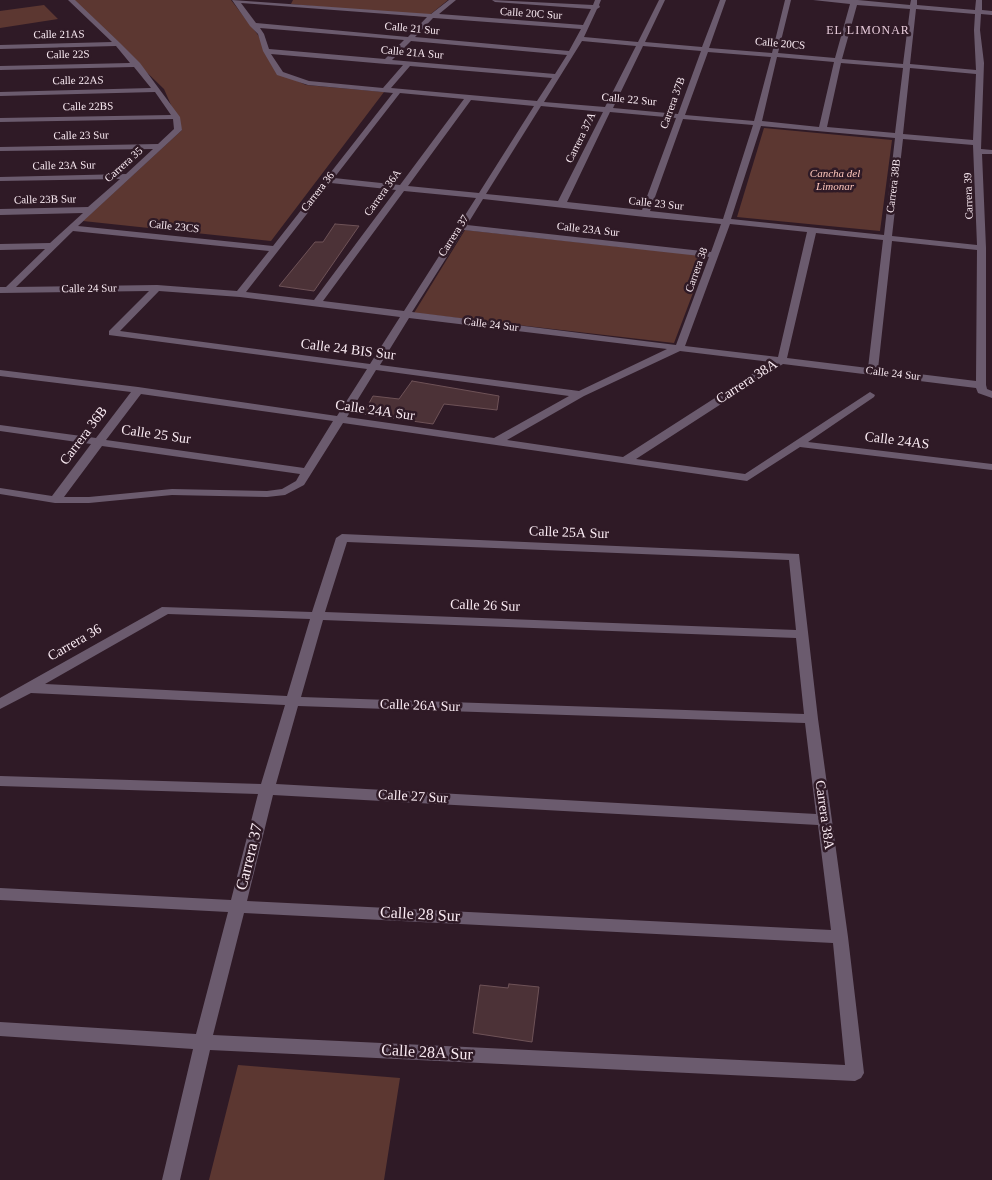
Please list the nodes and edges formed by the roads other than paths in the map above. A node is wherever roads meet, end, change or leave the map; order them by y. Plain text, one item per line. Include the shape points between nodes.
1 (71, 0) edge
2 (453, 0) edge
3 (496, 0) edge
4 (662, 0) edge
5 (723, 0) edge
6 (788, 0) edge
7 (816, 0) edge
8 (979, 0) edge
9 (236, 1) edge
10 (855, 1) edge
11 (279, 2) edge
12 (598, 4) edge
13 (914, 4) edge
14 (978, 12) junction
15 (992, 13) edge
16 (431, 17) junction
17 (252, 25) junction
18 (585, 27) junction
19 (410, 38) junction
20 (580, 39) junction
21 (118, 44) junction
22 (639, 44) junction
23 (0, 47) edge
24 (705, 49) junction
25 (266, 51) junction
26 (571, 53) junction
27 (774, 55) junction
28 (838, 60) junction
29 (386, 62) junction
30 (408, 64) junction
31 (137, 65) junction
32 (905, 66) junction
33 (982, 67) junction
34 (0, 68) edge
35 (556, 76) junction
36 (158, 90) junction
37 (385, 90) junction
38 (398, 91) junction
39 (0, 94) edge
40 (469, 97) junction
41 (538, 103) junction
42 (608, 109) junction
43 (681, 115) junction
44 (176, 117) junction
45 (0, 120) edge
46 (758, 122) junction
47 (823, 128) junction
48 (900, 136) junction
49 (162, 146) junction
50 (978, 147) junction
51 (0, 149) edge
52 (992, 152) edge
53 (129, 176) junction
54 (0, 179) edge
55 (327, 180) junction
56 (402, 188) junction
57 (480, 196) junction
58 (561, 205) junction
59 (91, 210) junction
60 (0, 212) edge
61 (646, 214) junction
62 (726, 222) junction
63 (460, 227) junction
64 (70, 228) junction
65 (812, 231) junction
66 (888, 239) junction
67 (54, 246) junction
68 (0, 248) edge
69 (982, 248) junction
70 (275, 249) junction
71 (715, 254) junction
72 (980, 259) junction
73 (992, 260) edge
74 (157, 288) junction
75 (4, 290) edge
76 (240, 294) junction
77 (317, 303) junction
78 (406, 315) junction
79 (680, 347) junction
80 (782, 360) junction
81 (374, 367) junction
82 (873, 371) junction
83 (0, 372) edge
84 (138, 390) junction
85 (985, 391) edge
86 (580, 394) junction
87 (870, 395) dead end
88 (339, 421) junction
89 (0, 428) edge
90 (97, 442) junction
91 (495, 442) junction
92 (800, 444) junction
93 (626, 460) junction
94 (992, 467) edge
95 (308, 472) junction
96 (0, 491) edge
97 (55, 500) junction
98 (342, 538) joint
99 (795, 557) joint
100 (166, 610) joint
101 (318, 614) junction
102 (802, 634) junction
103 (30, 688) junction
104 (293, 701) junction
105 (0, 704) edge
106 (811, 720) junction
107 (0, 781) edge
108 (267, 789) junction
109 (825, 820) junction
110 (0, 894) edge
111 (238, 905) junction
112 (840, 937) junction
113 (0, 1029) edge
114 (203, 1042) junction
115 (855, 1073) joint
116 (171, 1180) edge

1 - 21 street
2 - 16 street
3 - 12 street
4 - 22 street, Carrera 37A
5 - 24 street, Carrera 37B
6 - 27 street, Carrera 38
7 - 10 street
8 - 14 street, Carrera 39
9 - 11 street, Calle 20C Sur
9 - 17 street
10 - 13 street
10 - 28 street
11 - 16 street, Calle 20C Sur
12 - 18 street, Carrera 37
13 - 14 street
13 - 32 street, Carrera 38B
14 - 15 street
14 - 33 street, Carrera 39
16 - 18 street, Calle 20C Sur
16 - 19 street
17 - 19 street, Calle 21 Sur
17 - 25 street via 261,34
18 - 20 street, Carrera 37
19 - 26 street, Calle 21 Sur
19 - 29 street
20 - 22 street, Calle 20CS
20 - 26 street, Carrera 37
21 - 23 street, Calle 21AS
21 - 31 street
22 - 24 street, Calle 20CS
22 - 42 street, Carrera 37A
24 - 27 street, Calle 20CS
24 - 43 street, Carrera 37B
25 - 29 street, Calle 21A Sur
25 - 37 street, Calle 22 Sur via 280,73 308,83
26 - 35 street, Carrera 37
27 - 28 street, Calle 20CS
27 - 46 street, Carrera 38
28 - 32 street, Calle 20CS
28 - 47 street
29 - 30 street, Calle 21A Sur
30 - 35 street, Calle 21A Sur
30 - 37 street
31 - 34 street, Calle 22S
31 - 36 street
32 - 33 street, Calle 20CS
32 - 48 street, Carrera 38B
33 - 50 street, Carrera 39
35 - 41 street, Carrera 37
36 - 39 street, Calle 22AS
36 - 44 street
37 - 38 street, Calle 22 Sur
38 - 40 street, Calle 22 Sur
38 - 55 street, Carrera 36
40 - 41 street, Calle 22 Sur
40 - 56 street, Carrera 36A
41 - 42 street, Calle 22 Sur
41 - 57 street, Carrera 37
42 - 43 street, Calle 22 Sur
42 - 58 street, Carrera 37A
43 - 46 street, Calle 22 Sur
43 - 61 street, Carrera 37B
44 - 45 street, Calle 22BS
44 - 49 street, Carrera 35 via 178,130
46 - 47 street, Calle 22 Sur
46 - 62 street, Carrera 38
47 - 48 street, Calle 22 Sur
48 - 50 street, Calle 22 Sur
48 - 66 street, Carrera 38B
49 - 51 street, Calle 23 Sur
49 - 53 street, Carrera 35
50 - 52 street, Calle 22 Sur
50 - 69 street, Carrera 39
53 - 54 street, Calle 23A Sur
53 - 59 street, Carrera 35
55 - 56 street, Calle 23 Sur
55 - 70 street, Carrera 36
56 - 57 street, Calle 23 Sur
56 - 77 street, Carrera 36A
57 - 58 street, Calle 23 Sur
57 - 63 street, Carrera 37
58 - 61 street, Calle 23 Sur
59 - 60 street, Calle 23B Sur
59 - 64 street, Carrera 35
61 - 62 street, Calle 23 Sur
62 - 65 street, Calle 23 Sur
62 - 71 street, Carrera 38
63 - 71 street, Calle 23A Sur
63 - 78 street, Carrera 37
64 - 67 street, Carrera 35
64 - 70 street, Calle 23CS
65 - 66 street, Calle 23 Sur
65 - 80 street, Carrera 38A
66 - 69 street, Calle 23 Sur
66 - 82 street, Carrera 38B
67 - 68 street
67 - 75 street, Carrera 35
69 - 72 street, Carrera 39
70 - 76 street, Carrera 36
71 - 79 street, Carrera 38
72 - 73 street
72 - 85 street, Carrera 39
74 - 75 street, Calle 24 Sur
74 - 76 street, Calle 24 Sur
74 - 81 street, Calle 24 BIS Sur via 112,333
76 - 77 street, Calle 24 Sur
77 - 78 street, Calle 24 Sur
78 - 79 street, Calle 24 Sur
78 - 81 street, Carrera 37
79 - 80 street, Calle 24 Sur
79 - 86 street
80 - 82 street, Calle 24 Sur
80 - 93 street, Carrera 38A
81 - 86 street, Calle 24 BIS Sur
81 - 88 street, Carrera 37
82 - 85 street, Calle 24 Sur
83 - 84 street, Calle 24A Sur
84 - 88 street, Calle 24A Sur
84 - 90 street, Carrera 36B
86 - 91 street
87 - 92 street
88 - 91 street, Calle 24A Sur
88 - 95 street, Carrera 37
89 - 90 street, Calle 25 Sur
90 - 95 street, Calle 25 Sur
90 - 97 street, Carrera 36B
91 - 93 street, Calle 24A Sur
92 - 93 street, Calle 24A Sur via 747,478
92 - 94 street, Calle 24AS
95 - 97 street, Carrera 37 via 300,483 285,492 172,492
96 - 97 street
98 - 99 street, Calle 25A Sur
98 - 101 street, Carrera 37
99 - 102 street, Carrera 38A
100 - 101 street, Calle 26 Sur
100 - 103 street, Carrera 36
101 - 102 street, Calle 26 Sur
101 - 104 street, Carrera 37
102 - 106 street, Carrera 38A
103 - 104 street, Calle 26A Sur
103 - 105 street, Carrera 36
104 - 106 street, Calle 26A Sur
104 - 108 street, Carrera 37
106 - 109 street, Carrera 38A
107 - 108 street, Calle 27 Sur
108 - 109 street, Calle 27 Sur
108 - 111 street, Carrera 37
109 - 112 street, Carrera 38A
110 - 111 street, Calle 28 Sur
111 - 112 street, Calle 28 Sur
111 - 114 street, Carrera 37
112 - 115 street, Carrera 38A
113 - 114 street, Calle 28A Sur
114 - 115 street, Calle 28A Sur
114 - 116 street, Carrera 37

